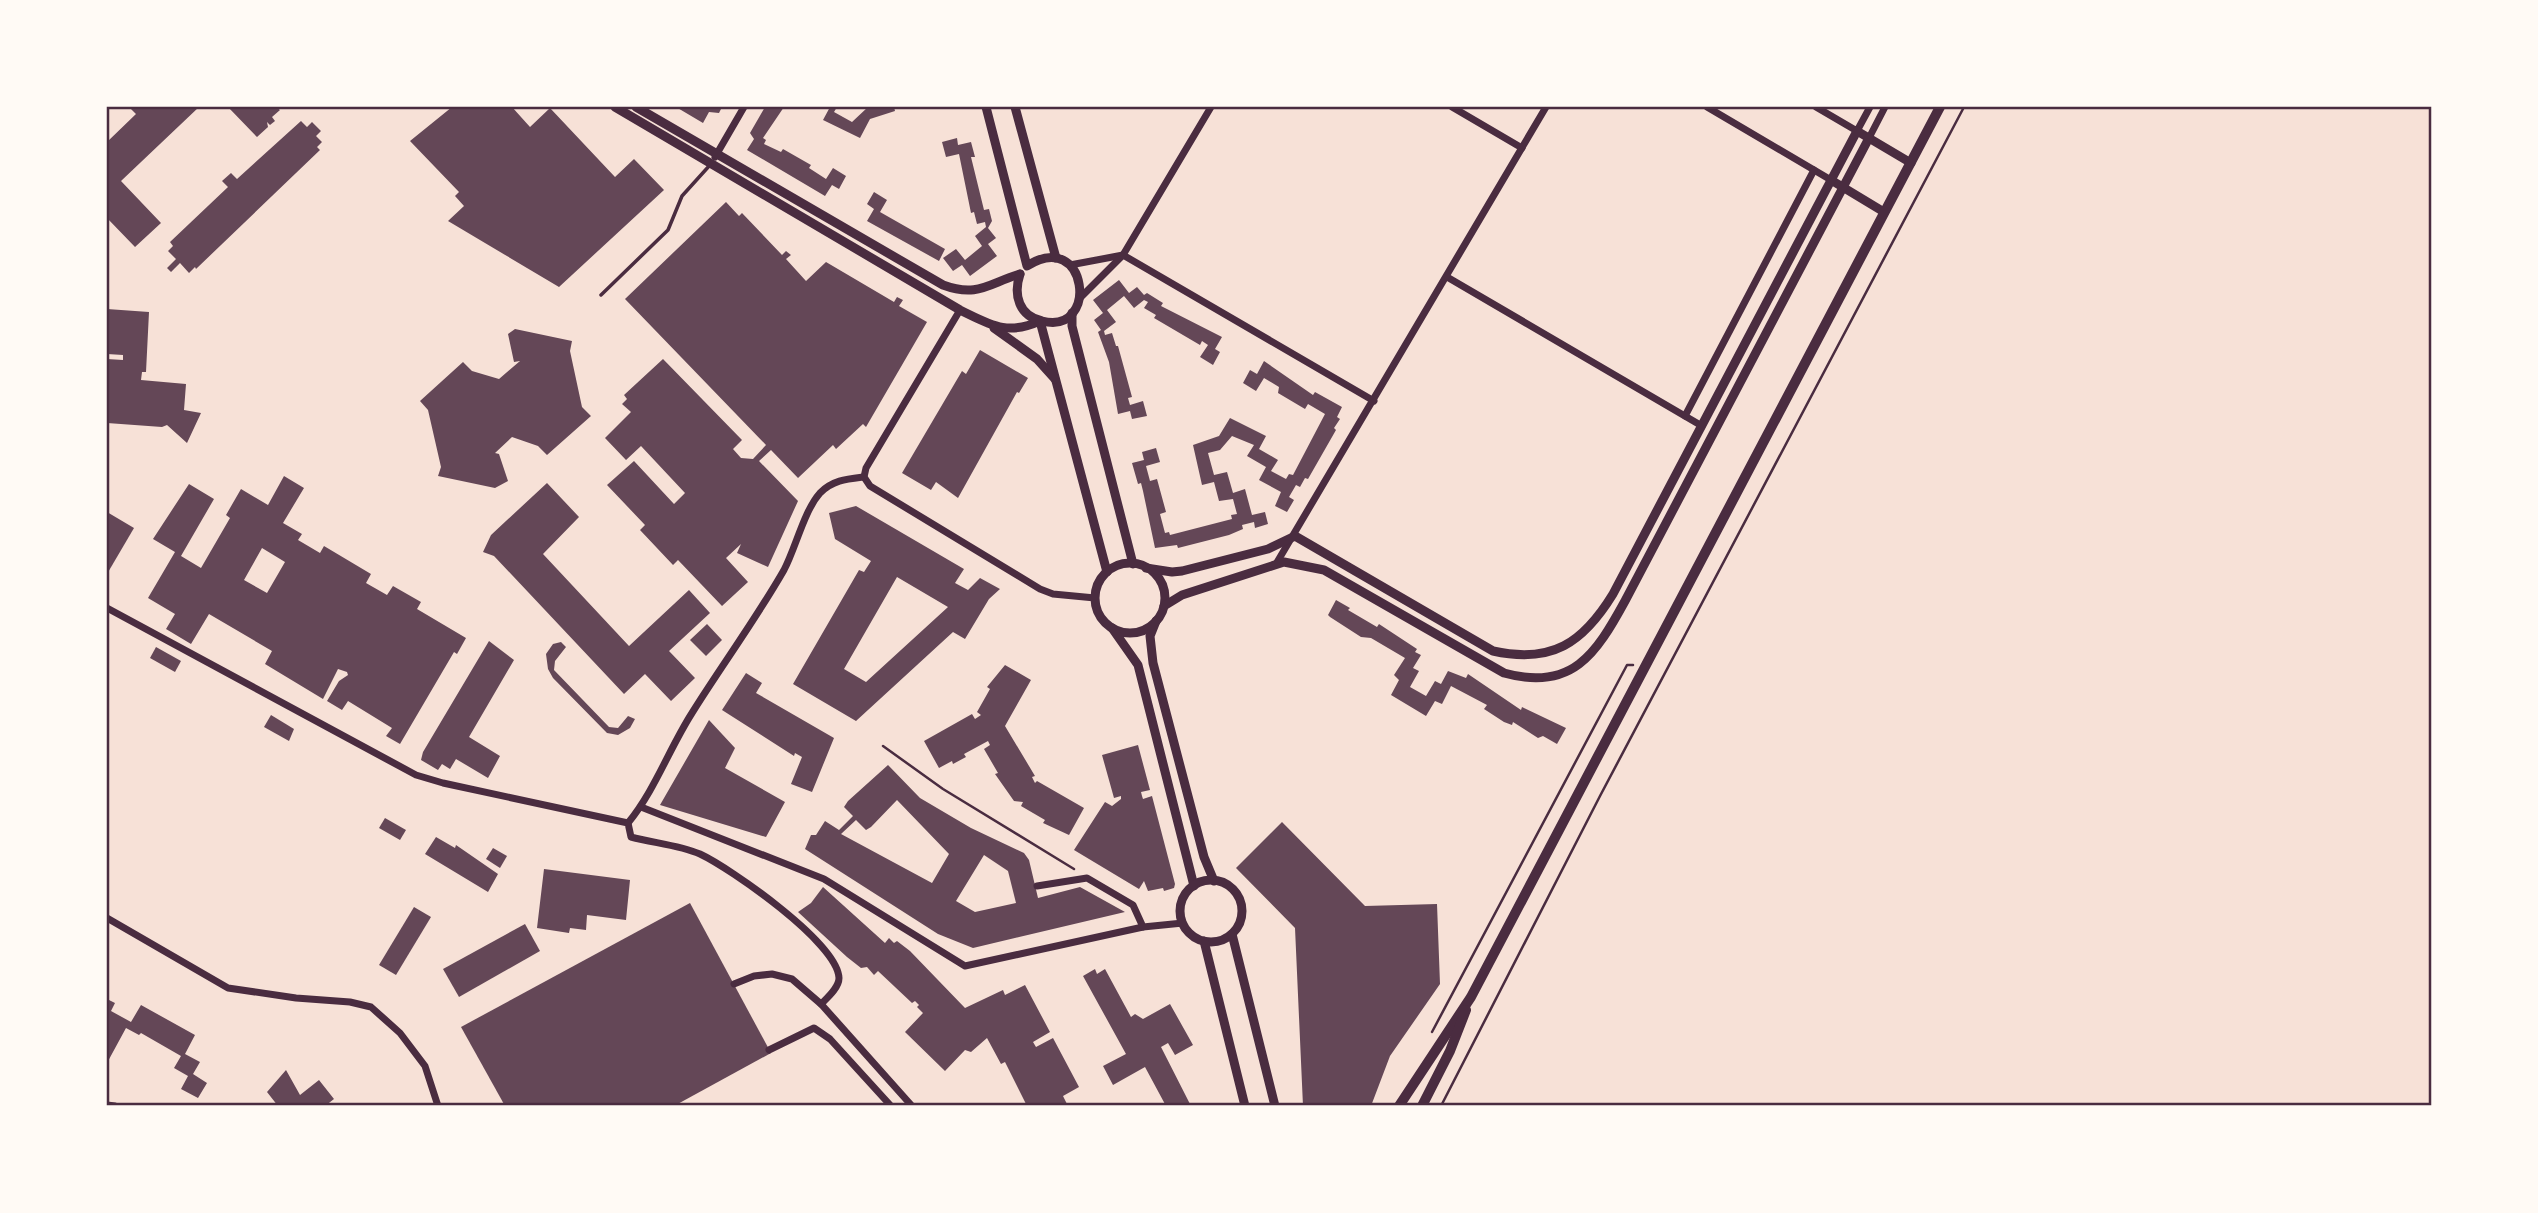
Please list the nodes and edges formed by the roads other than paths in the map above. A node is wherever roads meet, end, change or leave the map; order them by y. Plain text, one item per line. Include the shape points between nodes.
1 (615, 107) edge
2 (636, 107) edge
3 (744, 107) edge
4 (986, 107) edge
5 (1014, 107) edge
6 (1211, 107) edge
7 (1452, 107) edge
8 (1546, 107) edge
9 (1707, 107) edge
10 (1816, 107) edge
11 (1870, 107) edge
12 (1885, 107) edge
13 (1940, 107) edge
14 (1857, 131) junction
15 (1869, 138) junction
16 (1522, 148) junction
17 (717, 154) junction
18 (1911, 163) junction
19 (711, 164) junction
20 (1814, 170) junction
21 (1831, 180) junction
22 (1843, 187) junction
23 (1885, 212) junction
24 (1123, 255) junction
25 (1056, 258) junction
26 (1070, 265) junction
27 (1027, 266) junction
28 (1020, 274) junction
29 (1447, 277) junction
30 (601, 295) dead end
31 (1081, 297) junction
32 (960, 310) junction
33 (1072, 313) junction
34 (983, 321) junction
35 (1040, 321) junction
36 (1058, 384) junction
37 (1374, 401) junction
38 (1685, 416) junction
39 (1702, 426) junction
40 (864, 477) junction
41 (1296, 536) junction
42 (1133, 564) junction
43 (1276, 564) junction
44 (1146, 568) junction
45 (1107, 572) junction
46 (1095, 598) junction
47 (1164, 606) junction
48 (107, 608) edge
49 (1156, 621) junction
50 (1112, 628) junction
51 (1582, 635) junction
52 (1596, 650) junction
53 (1493, 651) junction
54 (1488, 666) junction
55 (641, 807) junction
56 (628, 823) junction
57 (1214, 881) junction
58 (1037, 886) dead end
59 (1194, 886) junction
60 (107, 918) edge
61 (1182, 923) junction
62 (1143, 927) junction
63 (1232, 934) junction
64 (1204, 941) junction
65 (734, 984) dead end
66 (1471, 997) junction
67 (821, 1004) junction
68 (769, 1050) dead end
69 (107, 1105) edge
70 (116, 1106) edge
71 (438, 1106) edge
72 (891, 1106) edge
73 (912, 1106) edge
74 (1245, 1106) edge
75 (1275, 1106) edge
76 (1399, 1106) edge
77 (1422, 1106) edge

1 - 19 street
2 - 17 street
3 - 17 street
4 - 27 street
5 - 25 street
6 - 24 street
7 - 16 street
8 - 16 street
9 - 20 street
10 - 14 street
11 - 14 street
12 - 15 street
13 - 18 main road
14 - 15 street
14 - 21 street
15 - 18 street
15 - 22 street
16 - 29 street
17 - 19 street
17 - 28 street via 943,285 971,292
18 - 23 main road
19 - 30 lane via 682,196 667,230
19 - 32 street
20 - 21 street
20 - 38 street
21 - 22 street
21 - 39 street
22 - 23 street
22 - 52 street
23 - 66 main road
24 - 26 street
24 - 31 street
24 - 37 street
25 - 26 street
25 - 27 street
26 - 31 street via 1079,277
27 - 28 street
28 - 35 street via 1017,296 1021,306
29 - 37 street
29 - 38 street
31 - 33 street
32 - 34 street
32 - 40 street
33 - 35 street via 1055,322
33 - 42 street
34 - 35 street via 1014,330
34 - 36 street via 1037,359
35 - 36 street
36 - 45 street
37 - 41 street
38 - 39 street
39 - 51 street via 1613,594
40 - 46 street via 870,486 1041,589
40 - 55 street via 838,480 812,504 768,598 690,715
41 - 43 street
41 - 44 street via 1268,549 1182,571
41 - 53 street
42 - 44 street
42 - 45 street
43 - 47 street via 1182,595
43 - 54 street via 1299,563 1324,570
44 - 47 street via 1162,585
45 - 46 street
46 - 50 street via 1097,610
47 - 49 street
48 - 56 street via 394,766 443,783
49 - 50 street via 1136,633
49 - 57 street via 1150,636 1153,663
50 - 59 street via 1138,665
51 - 52 street
51 - 53 street via 1553,651 1534,655
52 - 54 street via 1571,670 1538,679
53 - 54 street
55 - 56 street
55 - 62 street via 824,879 965,966
56 - 67 street via 631,838 686,849 711,860 807,930 839,976
57 - 59 street
57 - 63 street via 1229,886 1241,906 1240,921
58 - 62 street via 1087,878 1133,905
59 - 61 street via 1181,902
60 - 71 street via 228,988 371,1007 400,1033 425,1066
61 - 62 street
61 - 64 street via 1193,937
63 - 64 street via 1219,941
63 - 75 street
64 - 74 street
65 - 67 street via 772,974 792,979
66 - 76 main road
66 - 77 main road via 1454,1044
67 - 73 street
68 - 72 street via 814,1028 830,1039
69 - 70 street

